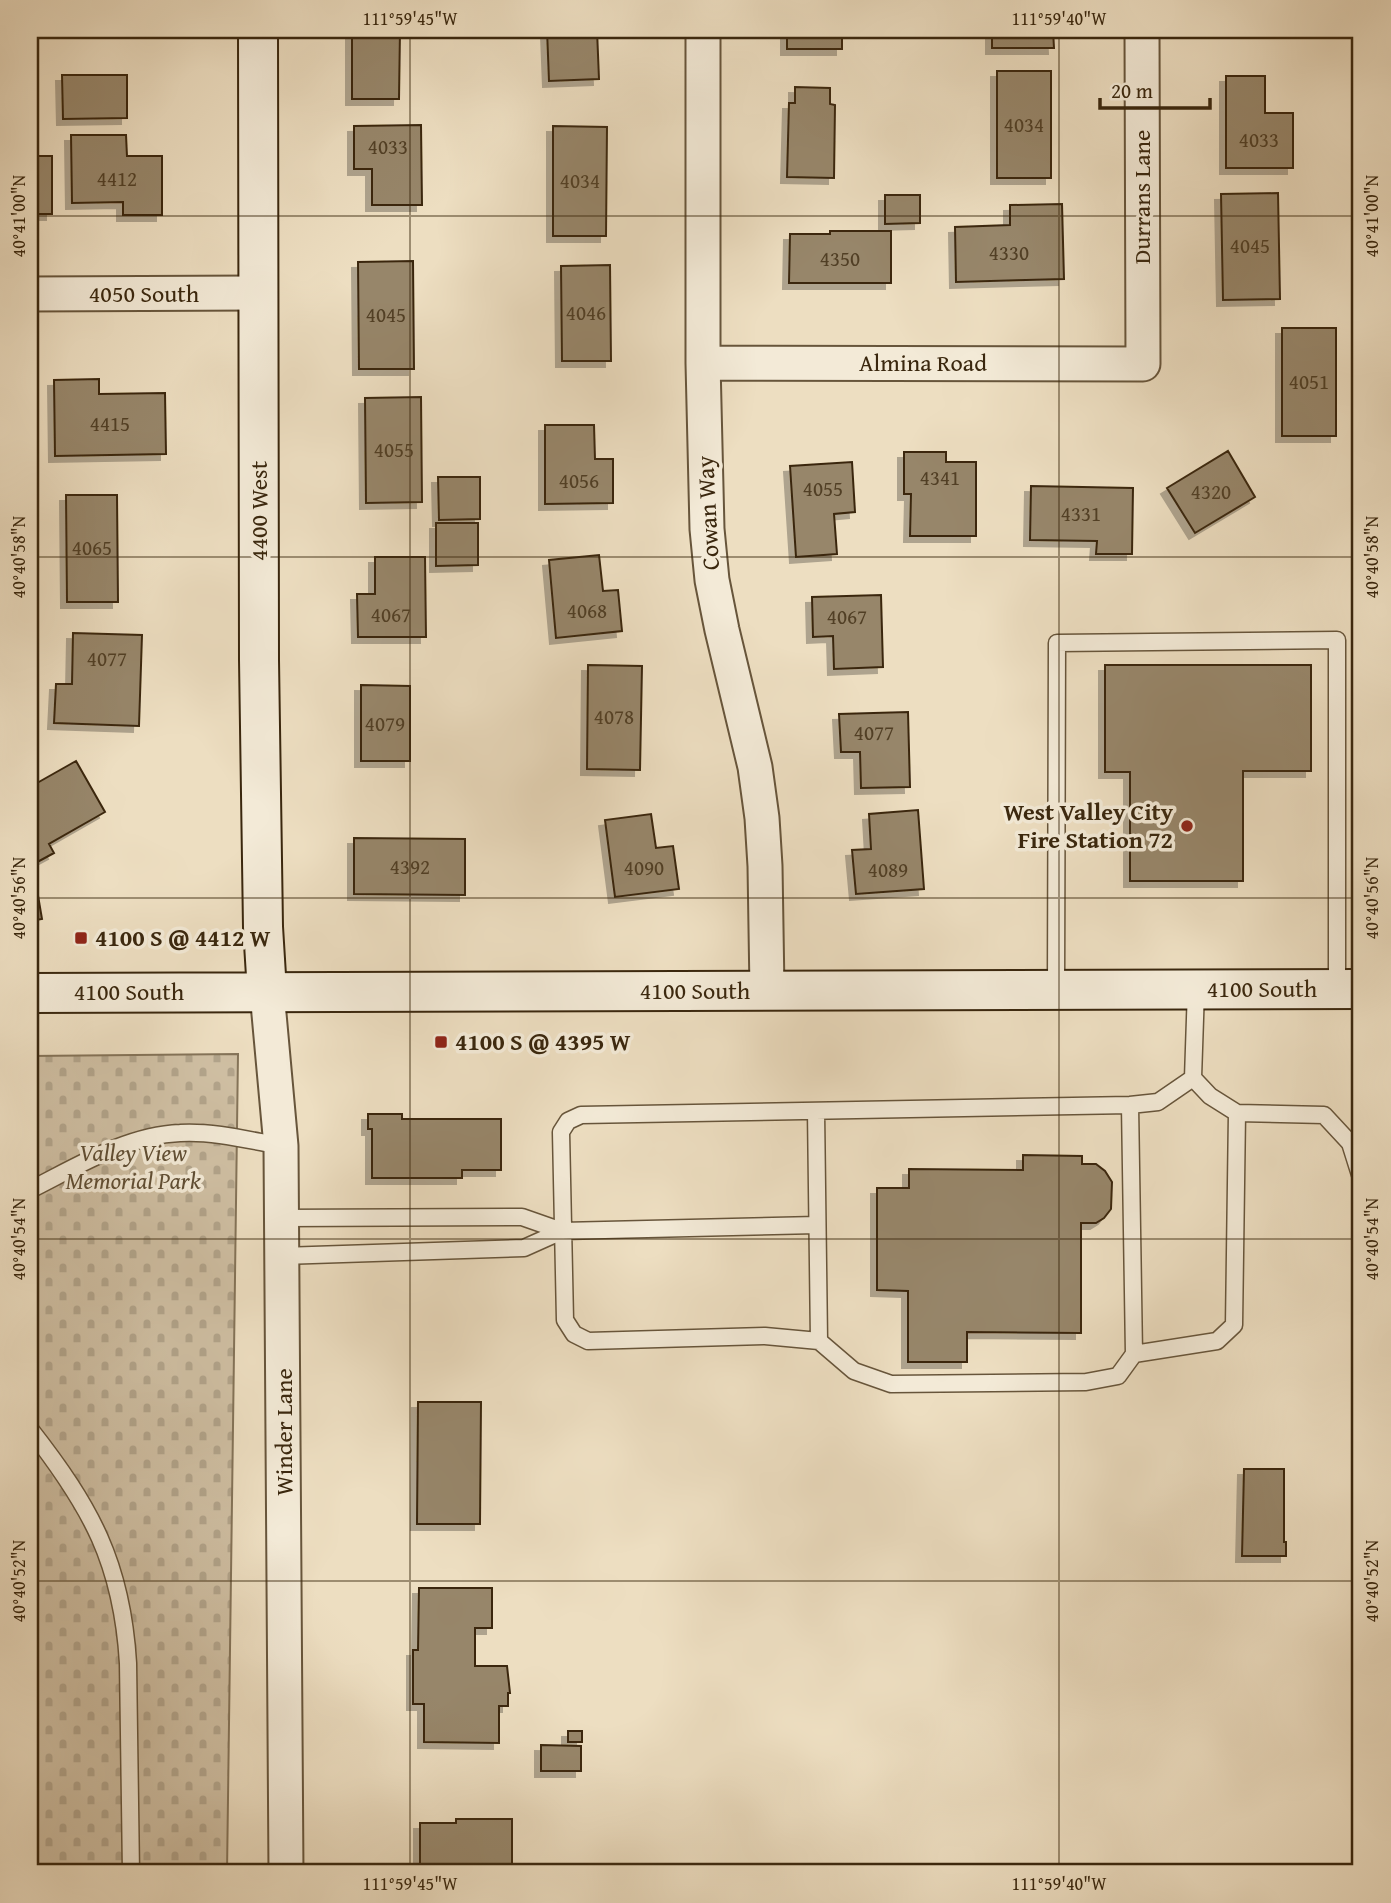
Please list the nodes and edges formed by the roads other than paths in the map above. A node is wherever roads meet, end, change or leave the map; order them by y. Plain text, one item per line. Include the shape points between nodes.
1 (258, 30) edge
2 (703, 30) edge
3 (1142, 30) edge
4 (258, 293) junction
5 (30, 294) edge
6 (703, 363) junction
7 (1143, 364) joint
8 (1056, 989) junction
9 (1196, 989) junction
10 (1349, 989) edge
11 (767, 990) junction
12 (267, 992) junction
13 (30, 993) edge
14 (1193, 1078) junction
15 (1130, 1105) junction
16 (816, 1111) junction
17 (1237, 1113) junction
18 (281, 1146) junction
19 (1361, 1178) edge
20 (30, 1189) edge
21 (281, 1218) junction
22 (817, 1225) junction
23 (562, 1231) junction
24 (282, 1256) junction
25 (819, 1341) junction
26 (1135, 1354) junction
27 (30, 1429) edge
28 (131, 1873) edge
29 (286, 1873) edge

1 - 4 main road, 4400 West
2 - 6 street, Cowan Way
3 - 7 street, Durrans Lane
4 - 5 street, 4050 South
4 - 12 main road, 4400 West
6 - 7 street, Almina Road
6 - 11 street, Cowan Way via 709,554 762,818
8 - 9 main road, 4100 South
8 - 10 lane via 1057,643 1338,640
8 - 11 main road, 4100 South
9 - 10 main road, 4100 South
9 - 14 lane
11 - 12 main road, 4100 South
12 - 13 main road, 4100 South
12 - 18 street, Winder Lane
14 - 15 lane via 1158,1102
14 - 17 lane via 1210,1096
15 - 16 lane
15 - 26 lane
16 - 22 lane
16 - 23 lane via 581,1115 568,1121 561,1132
17 - 19 lane via 1324,1115 1350,1143
17 - 26 lane via 1234,1325 1217,1341
18 - 20 lane via 180,1132 148,1137
18 - 21 street, Winder Lane
21 - 23 lane via 522,1217
21 - 24 street, Winder Lane
22 - 23 lane
22 - 25 lane
23 - 24 lane via 524,1248
23 - 25 lane via 565,1320 574,1334 588,1341 765,1336
24 - 29 street, Winder Lane
25 - 26 lane via 854,1371 891,1384 1086,1382 1118,1376
27 - 28 lane via 93,1521 117,1582 128,1663

